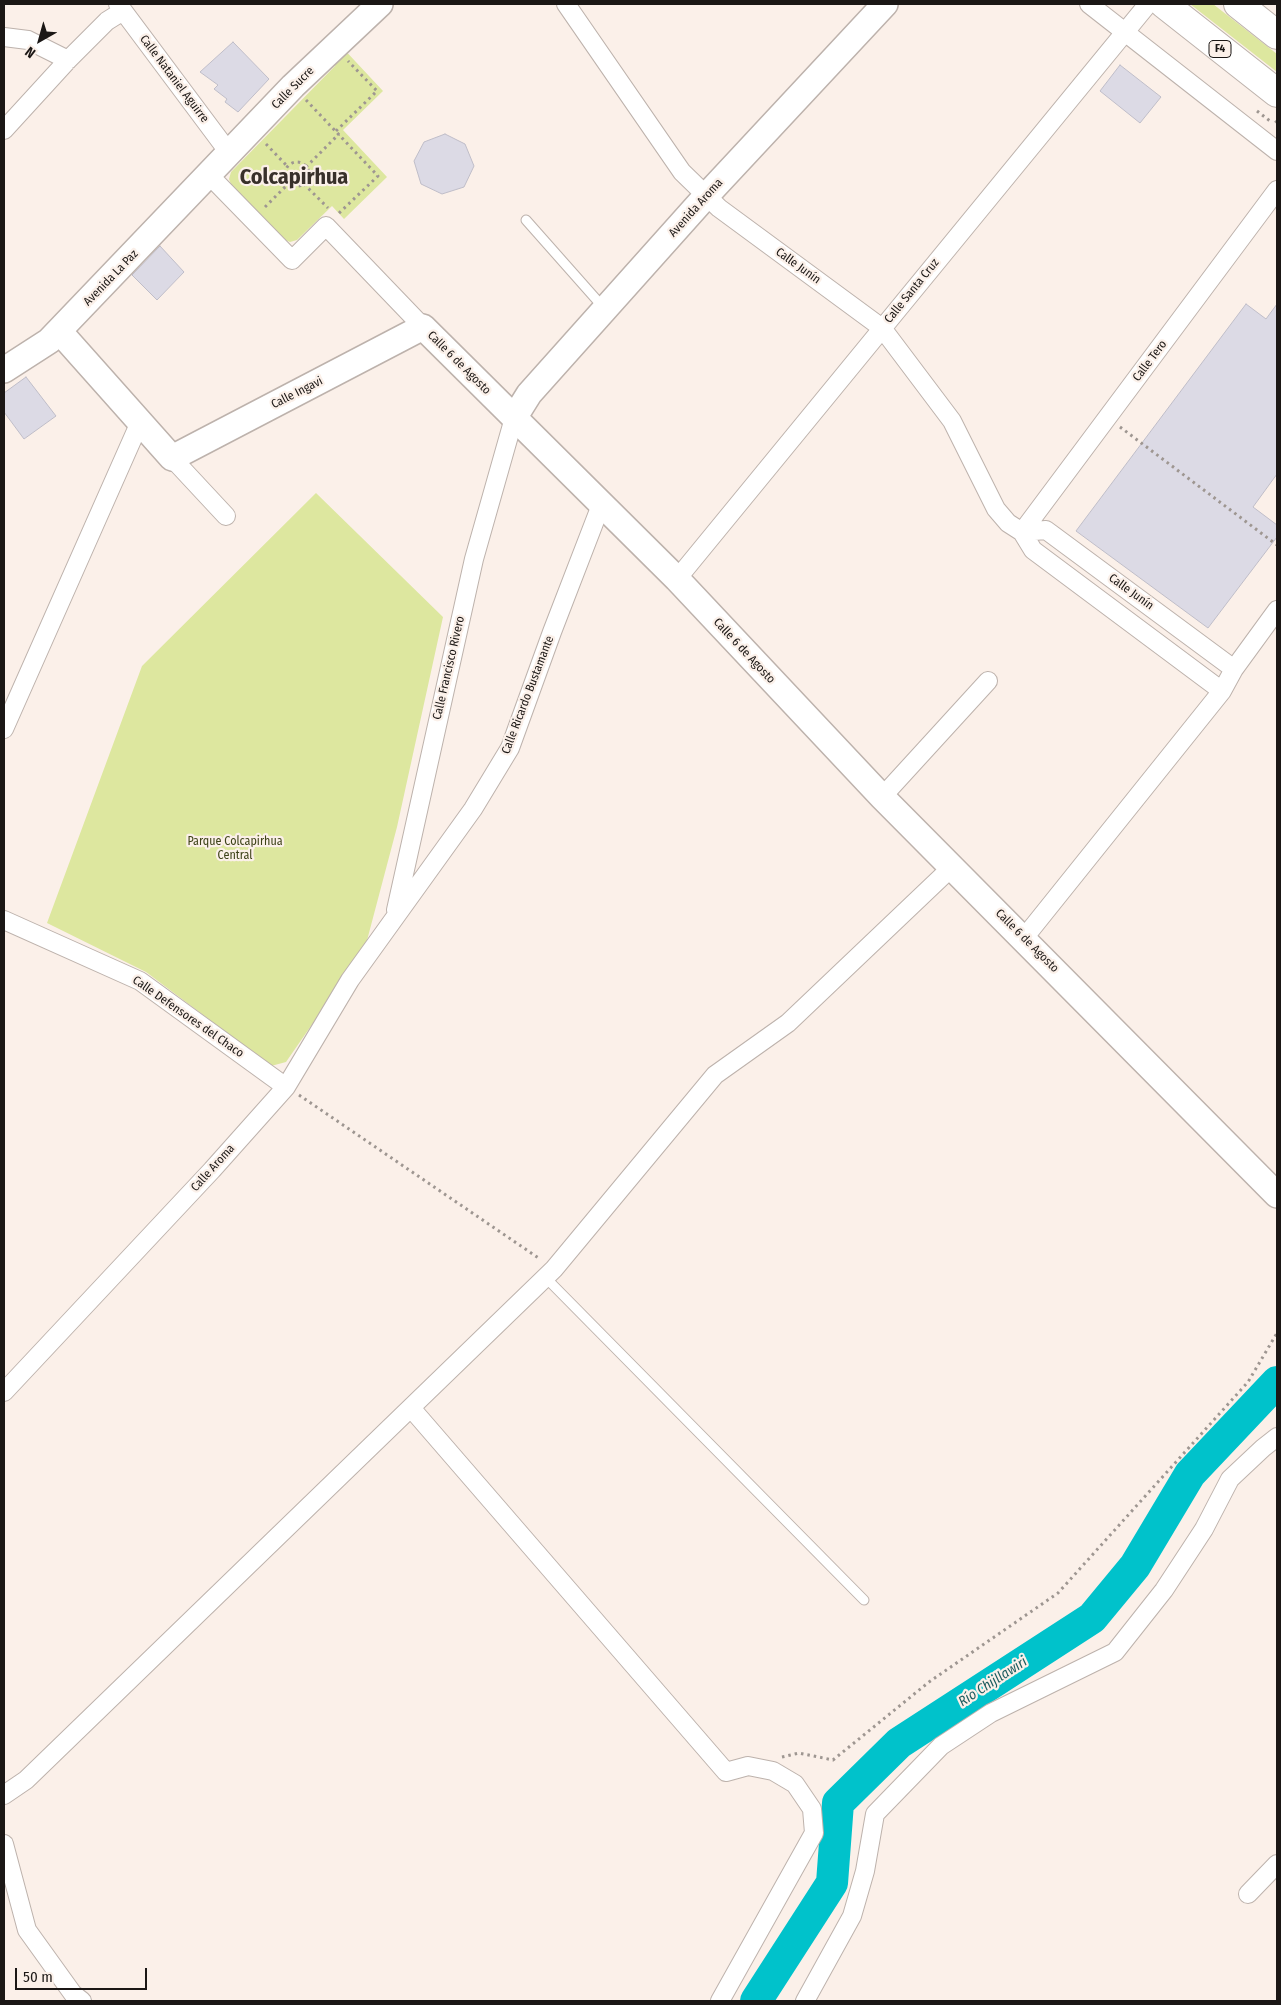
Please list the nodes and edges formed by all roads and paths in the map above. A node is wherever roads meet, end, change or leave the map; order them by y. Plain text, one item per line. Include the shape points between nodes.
1 (380, 4) edge
2 (566, 4) edge
3 (885, 4) edge
4 (1089, 4) edge
5 (1148, 4) edge
6 (1164, 4) edge
7 (1238, 4) edge
8 (120, 7) edge
9 (1125, 32) junction
10 (1277, 35) edge
11 (4, 36) edge
12 (344, 56) dead end
13 (68, 60) junction
14 (293, 86) junction
15 (1277, 94) edge
16 (4, 130) edge
17 (337, 133) junction
18 (268, 145) dead end
19 (1277, 151) edge
20 (230, 154) junction
21 (288, 167) junction
22 (306, 167) junction
23 (209, 175) junction
24 (289, 183) junction
25 (304, 184) junction
26 (1277, 190) edge
27 (706, 196) junction
28 (325, 205) dead end
29 (264, 208) dead end
30 (339, 214) dead end
31 (526, 220) dead end
32 (605, 309) junction
33 (423, 327) junction
34 (882, 328) junction
35 (59, 331) junction
36 (4, 370) edge
37 (514, 418) junction
38 (1107, 418) junction
39 (140, 422) junction
40 (172, 458) junction
41 (602, 505) junction
42 (226, 516) dead end
43 (1022, 532) junction
44 (1277, 545) edge
45 (677, 579) junction
46 (1277, 610) edge
47 (1234, 669) junction
48 (988, 681) dead end
49 (1222, 691) junction
50 (4, 729) edge
51 (882, 797) junction
52 (952, 867) junction
53 (4, 920) edge
54 (393, 920) junction
55 (1024, 938) junction
56 (286, 1087) junction
57 (1277, 1195) edge
58 (549, 1273) junction
59 (1277, 1333) edge
60 (4, 1392) edge
61 (411, 1408) junction
62 (1277, 1437) edge
63 (864, 1600) dead end
64 (748, 1766) junction
65 (4, 1795) edge
66 (4, 1844) edge
67 (1277, 1864) edge
68 (1248, 1894) dead end
69 (82, 2001) edge
70 (720, 2001) edge
71 (805, 2001) edge

1 - 14 main road, Calle Sucre
2 - 27 street, Calle Junín via 682,172
3 - 27 main road, Avenida Aroma
4 - 9 street
5 - 9 street, Calle Santa Cruz
6 - 15 highway, F4
7 - 10 highway
8 - 13 street
8 - 20 street, Calle Nataniel Aguirre
9 - 19 street
9 - 34 street, Calle Santa Cruz
11 - 13 street via 28,40
12 - 17 path via 377,91
13 - 16 street
14 - 17 path
14 - 20 main road, Calle Sucre
17 - 22 path
17 - 30 path via 378,176
18 - 21 path
20 - 23 main road, Calle Sucre
21 - 22 path via 298,163
21 - 24 path via 285,176
22 - 25 path via 309,176
23 - 33 street, Calle 6 de Agosto via 292,260 326,226
23 - 35 main road, Avenida La Paz
24 - 25 path via 296,186
24 - 29 path
25 - 28 path
26 - 38 street, Calle Tero
27 - 32 main road, Avenida Aroma
27 - 34 street, Calle Junín
31 - 32 lane
32 - 37 main road, Avenida Aroma via 529,394
33 - 37 main road, Calle 6 de Agosto
33 - 40 main road, Calle Ingavi
34 - 43 street, Calle Junín via 952,421 996,509 1008,523
34 - 45 street, Calle Santa Cruz
35 - 36 main road, Avenida La Paz via 49,342
35 - 39 main road
37 - 41 main road, Calle 6 de Agosto
37 - 54 street, Calle Francisco Rivero via 474,559
38 - 43 street, Calle Tero
38 - 44 path
39 - 40 main road
39 - 50 street
40 - 42 street
41 - 45 main road, Calle 6 de Agosto
41 - 54 street, Calle Ricardo Bustamante via 510,748 473,809
43 - 47 street, Calle Junín via 1046,530
43 - 49 street, Calle Junín via 1033,550
45 - 51 main road, Calle 6 de Agosto
46 - 47 street
47 - 49 street
48 - 51 street
49 - 55 street
51 - 52 main road, Calle 6 de Agosto
52 - 55 main road, Calle 6 de Agosto
52 - 58 street via 788,1023 715,1075
53 - 56 street, Calle Defensores del Chaco via 140,981
54 - 56 street, Calle Aroma via 350,980
55 - 57 main road, Calle 6 de Agosto
56 - 58 path
56 - 60 street, Calle Aroma
58 - 61 street
58 - 63 lane
59 - 64 path via 1248,1382 1058,1593 929,1682 833,1760 799,1753
61 - 64 street via 726,1772
61 - 65 street via 26,1780
62 - 71 street via 1230,1479 1204,1529 1169,1582 1115,1652 991,1712 941,1746 876,1814 852,1916
64 - 70 street via 773,1771 795,1784 812,1809 814,1833
66 - 69 street via 27,1930 73,1994
67 - 68 street

